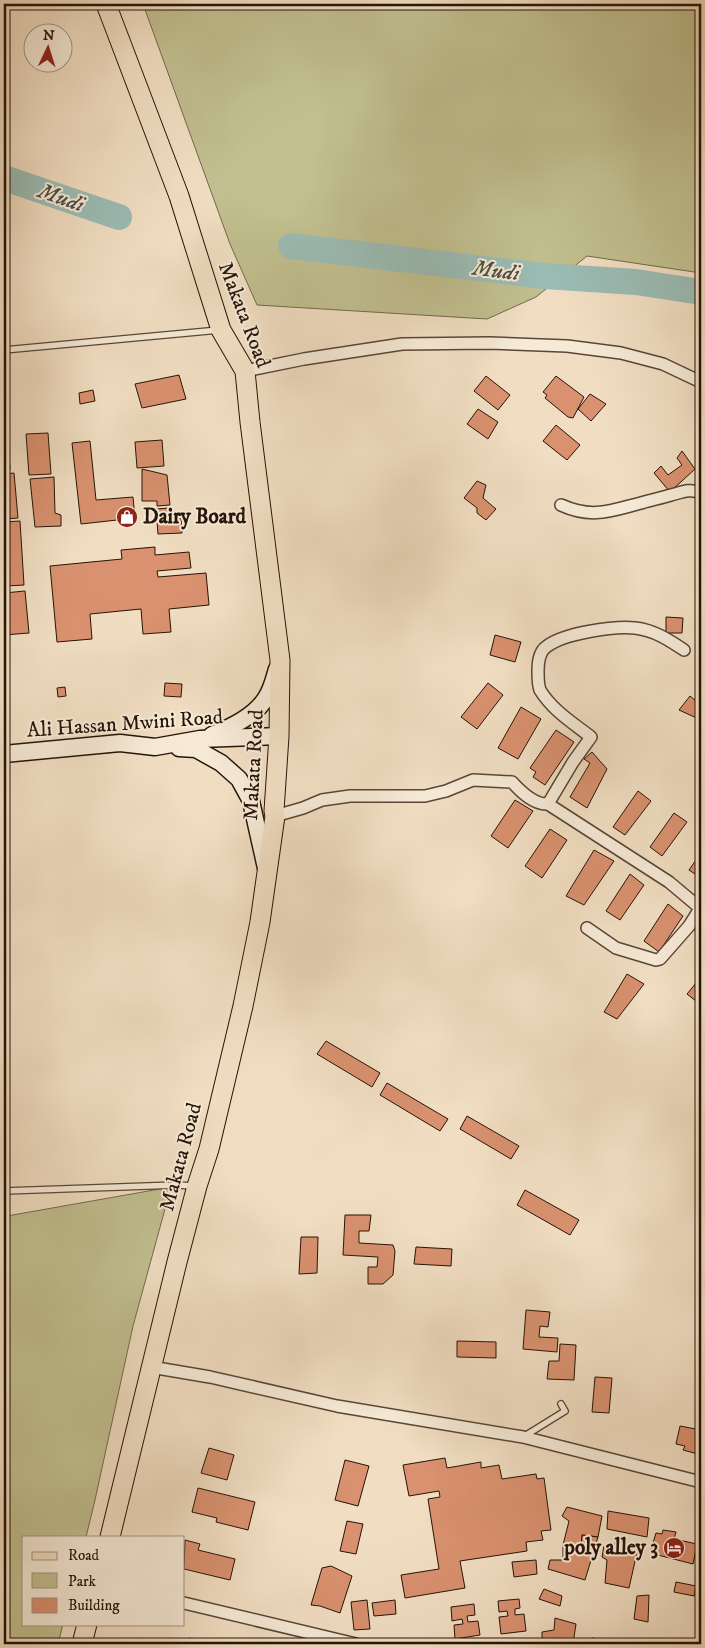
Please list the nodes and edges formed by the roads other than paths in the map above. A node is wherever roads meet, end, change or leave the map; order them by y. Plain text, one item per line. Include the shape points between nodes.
1 (106, 4) edge
2 (221, 330) junction
3 (4, 350) edge
4 (245, 371) junction
5 (701, 382) edge
6 (701, 493) edge
7 (560, 505) dead end
8 (684, 650) dead end
9 (280, 660) junction
10 (279, 736) junction
11 (200, 739) junction
12 (155, 747) junction
13 (4, 754) edge
14 (548, 804) junction
15 (275, 816) junction
16 (267, 872) junction
17 (701, 908) edge
18 (587, 928) dead end
19 (197, 1186) junction
20 (4, 1191) edge
21 (151, 1367) junction
22 (561, 1404) dead end
23 (523, 1437) junction
24 (701, 1482) edge
25 (110, 1536) edge
26 (185, 1603) edge
27 (87, 1626) edge
28 (82, 1644) edge
29 (356, 1644) edge

1 - 2 main road, Makata Road via 179,196
2 - 3 lane
2 - 4 main road, Makata Road
4 - 5 street via 304,358 402,344 490,343 567,346 621,354 662,364
4 - 9 main road, Makata Road
6 - 7 street via 682,491 606,512 584,512
8 - 14 street via 662,636 637,628 593,631 559,639 544,648 538,660 539,688 558,712 591,737
9 - 10 main road, Makata Road
9 - 11 main road via 265,700 244,718
10 - 11 main road, Ali Hassan Mwini Road
10 - 15 main road, Makata Road
11 - 12 main road, Ali Hassan Mwini Road
12 - 13 main road, Ali Hassan Mwini Road via 120,743
12 - 16 main road via 196,749 239,778 251,802
14 - 15 street via 521,792 512,782 473,780 425,796 350,796 322,800
14 - 17 street via 669,882
15 - 16 main road, Makata Road
16 - 19 main road, Makata Road via 243,1006
17 - 18 street via 689,926 656,960 616,948
19 - 20 lane
19 - 21 main road, Makata Road
21 - 23 street via 337,1406
21 - 25 main road, Makata Road
22 - 23 lane via 565,1411
23 - 24 street
26 - 29 street
27 - 28 main road

